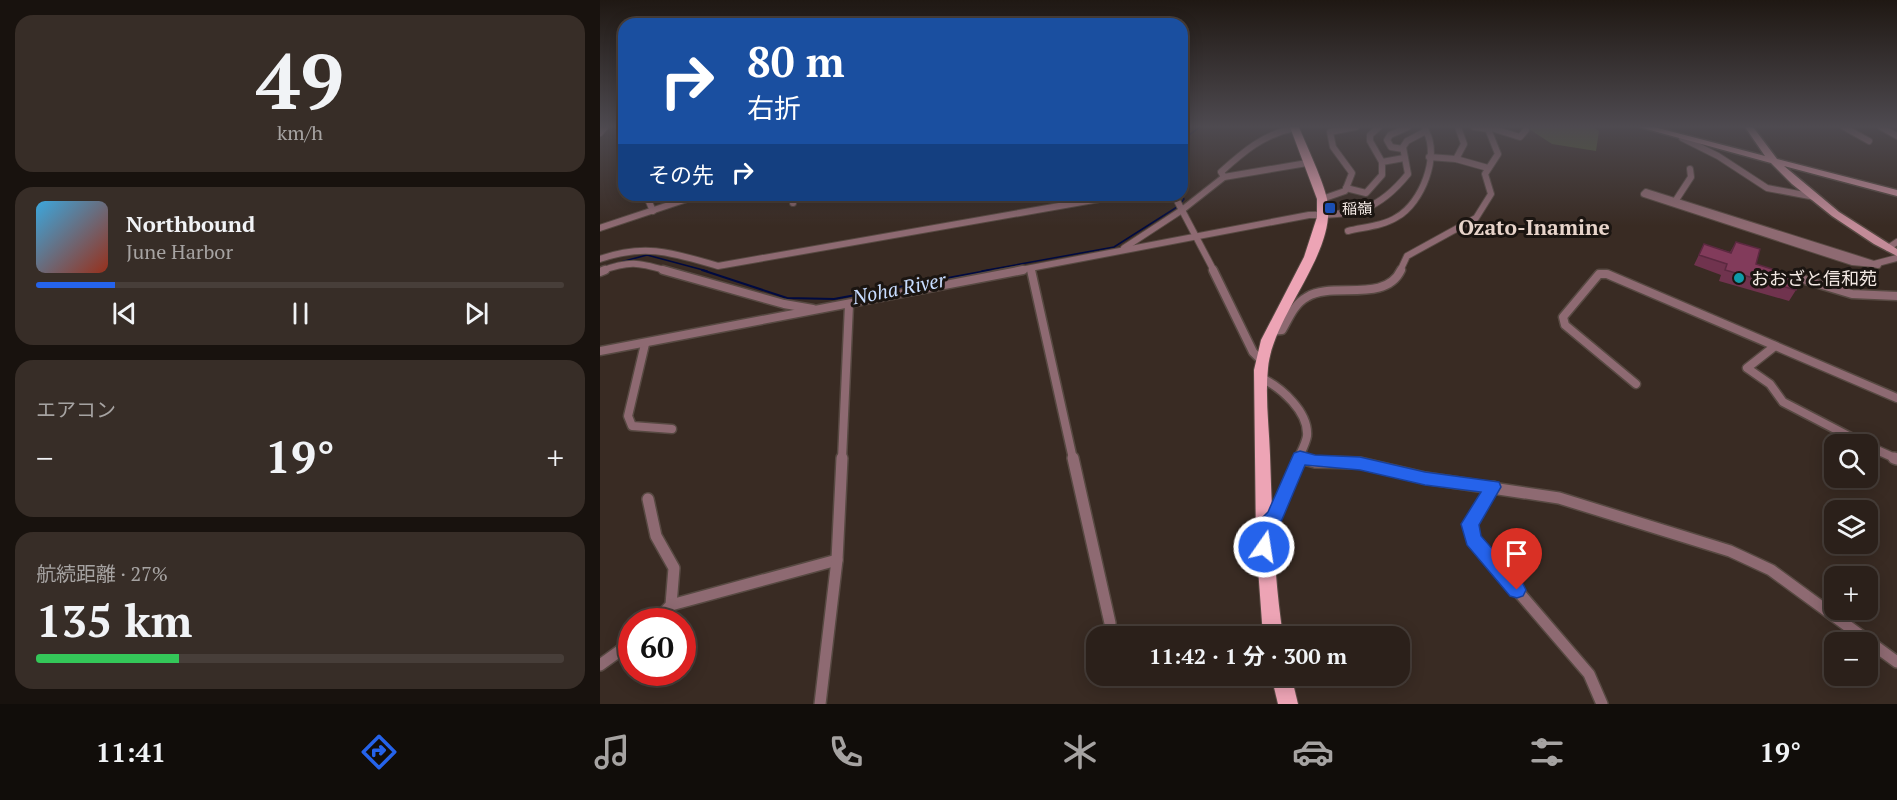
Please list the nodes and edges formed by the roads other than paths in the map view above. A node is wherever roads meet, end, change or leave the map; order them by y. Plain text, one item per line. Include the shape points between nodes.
1 (1235, 160) edge
2 (1306, 160) edge
3 (1342, 160) edge
4 (1394, 160) edge
5 (1404, 160) edge
6 (1428, 160) edge
7 (1459, 160) edge
8 (1494, 160) edge
9 (1724, 160) edge
10 (1768, 160) edge
11 (1382, 162) joint
12 (1776, 162) junction
13 (1307, 163) junction
14 (1488, 168) junction
15 (1690, 169) dead end
16 (1224, 177) junction
17 (1346, 188) junction
18 (1897, 193) edge
19 (1815, 197) junction
20 (1323, 199) junction
21 (1676, 200) junction
22 (649, 201) edge
23 (681, 201) edge
24 (1088, 201) edge
25 (1177, 201) edge
26 (653, 210) junction
27 (1182, 210) junction
28 (1323, 215) junction
29 (600, 228) edge
30 (1348, 231) dead end
31 (1197, 237) junction
32 (1897, 242) edge
33 (1892, 250) edge
34 (1112, 253) junction
35 (1897, 258) edge
36 (600, 259) edge
37 (1878, 265) junction
38 (1031, 269) junction
39 (600, 272) edge
40 (1778, 272) edge
41 (1897, 296) edge
42 (849, 305) junction
43 (820, 310) junction
44 (1271, 331) junction
45 (645, 344) junction
46 (1775, 346) junction
47 (600, 351) edge
48 (1262, 361) junction
49 (1261, 378) junction
50 (1635, 384) dead end
51 (1897, 398) edge
52 (672, 429) dead end
53 (1845, 434) edge
54 (1878, 450) edge
55 (1300, 458) junction
56 (1897, 459) edge
57 (1493, 487) junction
58 (648, 499) dead end
59 (1263, 526) junction
60 (837, 560) junction
61 (671, 605) junction
62 (668, 608) edge
63 (1110, 623) dead end
64 (1272, 626) edge
65 (618, 652) edge
66 (1897, 663) edge
67 (600, 666) edge
68 (1284, 686) edge
69 (820, 704) edge
70 (1288, 704) edge
71 (1602, 704) edge

1 - 16 street via 1221,172
2 - 13 main road
3 - 17 street via 1352,173
4 - 11 street
5 - 28 street via 1408,174 1394,194 1380,205 1346,216
6 - 30 street via 1424,185 1402,214
7 - 14 street
8 - 14 street
9 - 19 street via 1767,188
10 - 12 main road
11 - 17 street via 1382,175 1366,193
12 - 18 main road
12 - 19 main road
13 - 16 street
13 - 20 main road
14 - 44 street via 1485,174 1491,194 1476,218 1407,256 1397,278 1383,287 1309,295 1297,304 1282,330
15 - 21 street via 1691,177
16 - 27 street
17 - 20 street
19 - 33 main road
20 - 28 main road
21 - 37 street
21 - 37 street via 1644,194 1845,260
22 - 26 street
23 - 26 street
24 - 36 street via 718,266 642,247
25 - 27 street
26 - 29 street
27 - 31 street
27 - 34 street
28 - 31 street
28 - 44 main road via 1309,256
31 - 34 street
31 - 48 street via 1253,352
32 - 33 street
34 - 38 street
35 - 37 street
38 - 42 street
38 - 63 street
39 - 43 street via 635,262 784,304
40 - 41 street via 1852,294
42 - 43 street
42 - 60 street
43 - 45 street
44 - 48 main road
45 - 47 street
45 - 52 street via 628,416 632,426
46 - 50 street via 1674,299 1599,274 1563,317 1565,324
46 - 51 street
46 - 53 street via 1747,368 1770,384 1783,402
48 - 49 main road
49 - 55 street via 1270,381 1303,417 1307,436
49 - 59 main road
54 - 56 street
55 - 57 street
55 - 59 street via 1275,517
57 - 66 street via 1559,498 1730,551 1771,570
57 - 71 street via 1470,524 1473,539 1589,674
58 - 61 street via 656,536 674,568
59 - 64 main road
60 - 61 street
60 - 69 street
61 - 62 street
65 - 67 street
68 - 70 main road

